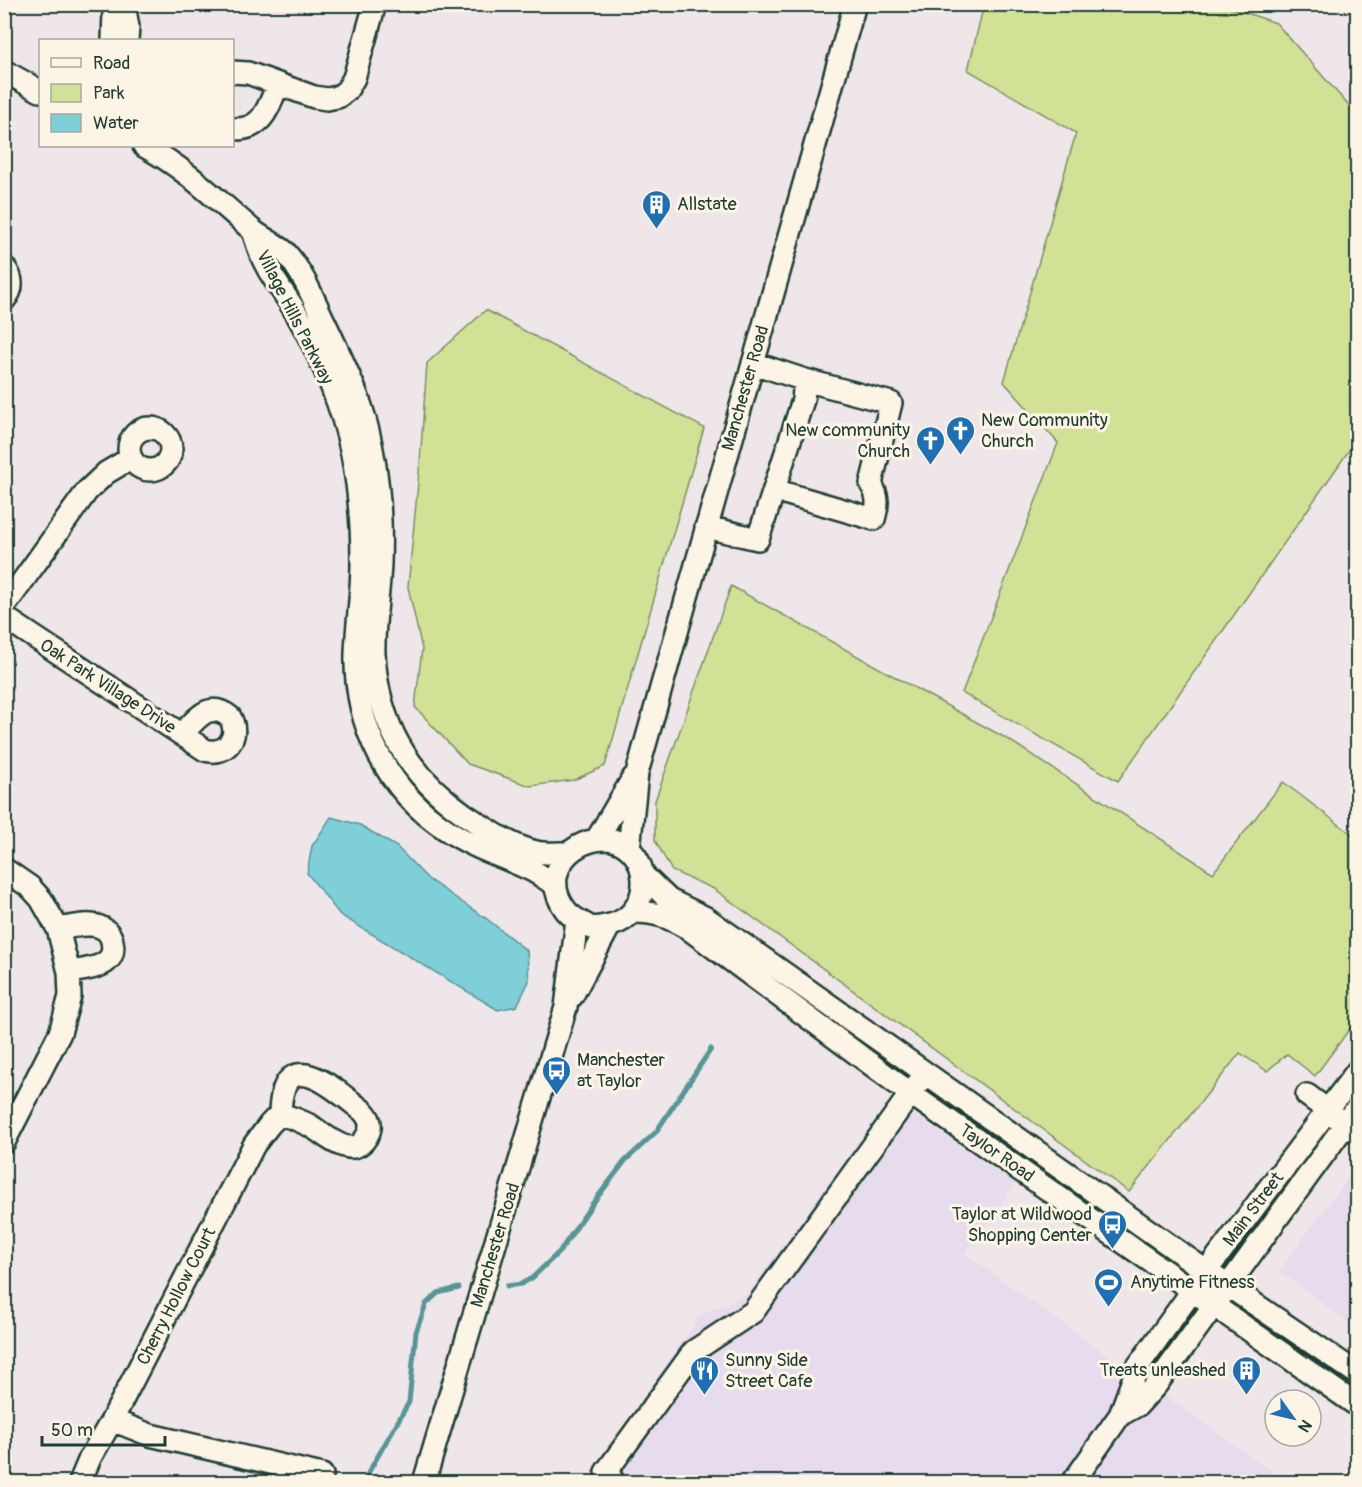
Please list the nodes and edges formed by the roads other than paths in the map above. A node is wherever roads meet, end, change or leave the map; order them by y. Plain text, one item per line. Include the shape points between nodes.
1 (111, 4) edge
2 (124, 4) edge
3 (375, 4) edge
4 (855, 4) edge
5 (113, 39) edge
6 (128, 39) edge
7 (4, 71) edge
8 (234, 72) edge
9 (278, 84) junction
10 (39, 89) edge
11 (234, 129) edge
12 (149, 147) edge
13 (4, 267) edge
14 (4, 300) edge
15 (753, 363) junction
16 (805, 380) junction
17 (131, 458) dead end
18 (774, 490) junction
19 (706, 527) junction
20 (4, 607) edge
21 (4, 617) edge
22 (365, 652) junction
23 (182, 734) dead end
24 (636, 773) junction
25 (597, 839) junction
26 (628, 849) junction
27 (568, 853) junction
28 (4, 869) edge
29 (644, 876) junction
30 (556, 885) junction
31 (633, 912) junction
32 (577, 920) junction
33 (610, 925) junction
34 (58, 929) junction
35 (69, 972) junction
36 (566, 1007) junction
37 (1358, 1070) edge
38 (924, 1074) junction
39 (911, 1094) junction
40 (1307, 1095) dead end
41 (1327, 1110) junction
42 (280, 1114) dead end
43 (1353, 1121) edge
44 (4, 1142) edge
45 (1206, 1271) junction
46 (1227, 1286) junction
47 (1192, 1291) junction
48 (1213, 1306) junction
49 (1358, 1374) edge
50 (1358, 1406) edge
51 (1120, 1415) junction
52 (112, 1419) junction
53 (322, 1475) dead end
54 (80, 1482) edge
55 (424, 1482) edge
56 (614, 1482) edge
57 (1072, 1482) edge

1 - 5 street
2 - 6 street
3 - 9 street via 347,90 327,99
4 - 15 street, Manchester Road
7 - 10 street
8 - 9 street
9 - 11 street via 261,119 244,130
12 - 22 street, Village Hills Parkway via 191,176 253,231 284,251 304,278 332,338 361,407 378,486 380,563
13 - 14 street via 12,281
15 - 16 street
15 - 19 street, Manchester Road
16 - 18 street via 803,400
16 - 18 street via 891,403 871,483 878,496 874,519
17 - 20 street via 87,490
18 - 19 street via 758,539
19 - 24 street, Manchester Road
21 - 23 street, Oak Park Village Drive
22 - 27 street, Village Hills Parkway via 388,724 435,791 509,841 536,852
22 - 30 street, Village Hills Parkway via 360,706 380,760 399,786 447,830
24 - 25 street, Manchester Road
24 - 26 street, Manchester Road
25 - 26 street via 616,841
25 - 27 street
26 - 29 street via 639,861
27 - 30 street via 557,873
28 - 34 street via 41,899
29 - 31 street via 642,895
29 - 38 street, Taylor Road via 669,900 706,918
30 - 32 street via 566,910
31 - 33 street
31 - 39 street, Taylor Road via 653,912 689,929
32 - 33 street via 592,928
32 - 36 street, Manchester Road
33 - 36 street, Manchester Road
34 - 35 street
34 - 35 street via 99,926 113,944 111,955 102,966
35 - 44 street via 70,996 60,1033
36 - 55 street, Manchester Road
37 - 41 street, Main Street
38 - 39 street
38 - 45 street, Taylor Road
39 - 47 street, Taylor Road
39 - 56 street via 753,1312 694,1351 606,1472
40 - 41 street
41 - 43 street
41 - 45 street, Main Street
42 - 52 street, Cherry Hollow Court via 254,1145
43 - 46 street, Main Street
45 - 46 street, Taylor Road
45 - 47 street, Main Street
46 - 48 street, Main Street
46 - 49 street, Taylor Road
47 - 48 street, Taylor Road
47 - 51 street, Main Street via 1138,1366
48 - 50 street, Taylor Road
48 - 51 street, Main Street via 1149,1393
51 - 57 street, Main Street
52 - 53 street via 150,1435
52 - 54 street, Cherry Hollow Court

